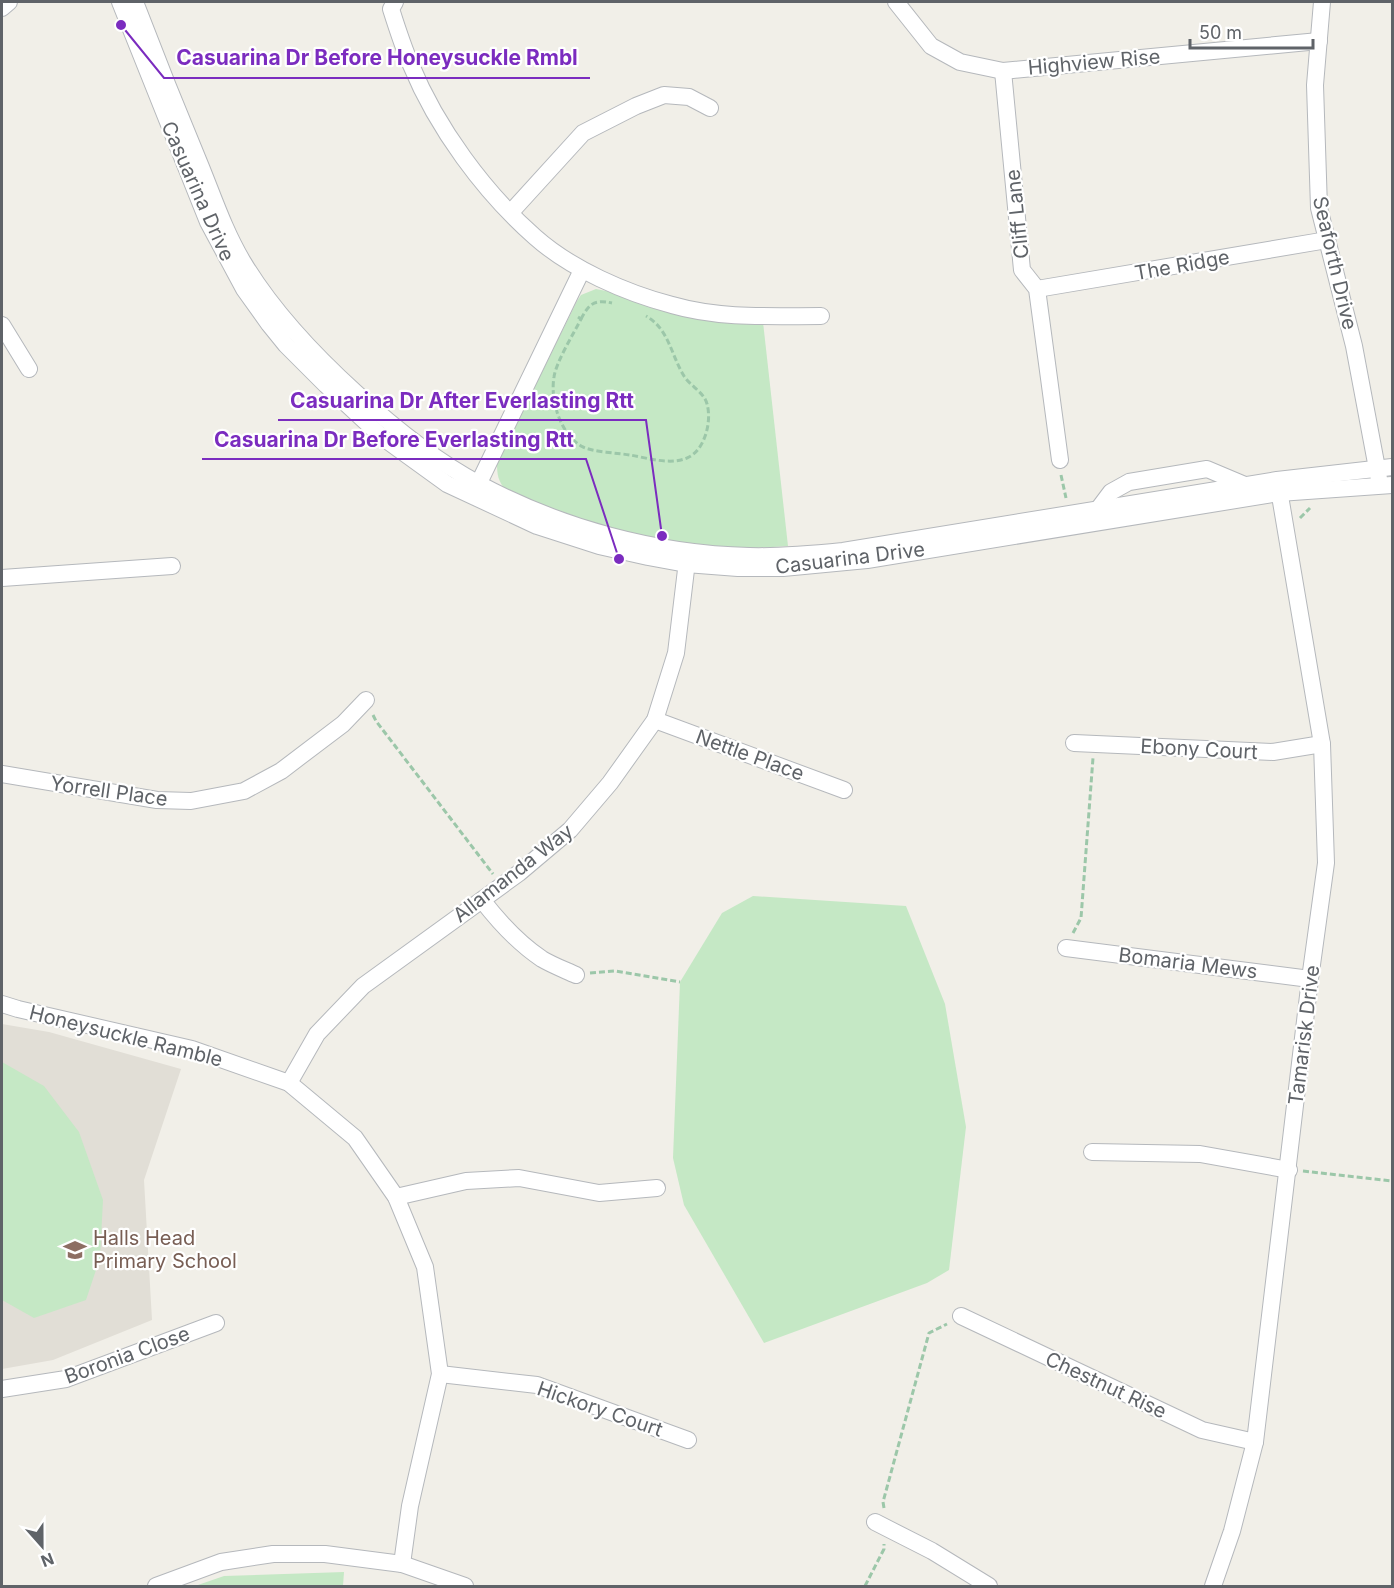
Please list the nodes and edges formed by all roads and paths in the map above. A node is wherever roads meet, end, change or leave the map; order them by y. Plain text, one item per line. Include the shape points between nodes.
1 (9, 2) edge
2 (120, 2) edge
3 (135, 2) edge
4 (395, 2) edge
5 (896, 2) edge
6 (1322, 2) edge
7 (2, 8) edge
8 (1319, 41) junction
9 (1003, 71) junction
10 (710, 108) dead end
11 (511, 212) junction
12 (1327, 240) junction
13 (582, 270) junction
14 (1037, 290) junction
15 (619, 305) dead end
16 (564, 307) junction
17 (638, 312) dead end
18 (821, 316) dead end
19 (581, 319) junction
20 (2, 325) edge
21 (29, 369) dead end
22 (1060, 460) dead end
23 (1385, 468) edge
24 (1386, 486) edge
25 (1278, 487) junction
26 (475, 490) junction
27 (687, 558) junction
28 (172, 566) dead end
29 (2, 578) edge
30 (366, 700) joint
31 (655, 720) junction
32 (1074, 743) dead end
33 (1094, 744) junction
34 (1322, 744) junction
35 (2, 774) edge
36 (844, 790) dead end
37 (502, 885) junction
38 (482, 900) junction
39 (1066, 948) joint
40 (576, 975) joint
41 (1310, 979) junction
42 (680, 982) dead end
43 (2, 1004) edge
44 (289, 1083) junction
45 (1092, 1152) dead end
46 (1289, 1170) junction
47 (1392, 1181) edge
48 (657, 1188) dead end
49 (396, 1197) junction
50 (962, 1316) joint
51 (216, 1323) dead end
52 (440, 1374) junction
53 (2, 1389) edge
54 (688, 1440) dead end
55 (1256, 1442) junction
56 (880, 1524) junction
57 (402, 1564) junction
58 (156, 1587) edge
59 (465, 1587) edge
60 (865, 1587) edge
61 (989, 1587) edge
62 (1213, 1587) edge

1 - 7 street
2 - 26 street, Casuarina Drive via 208,222 263,315 286,345 382,437 447,484
3 - 26 street, Casuarina Drive via 221,218 243,262 270,302 321,362 390,424
4 - 11 street via 391,9 411,66 440,122 485,186
5 - 9 street, Highview Rise via 931,46 960,62
6 - 8 street, Seaforth Drive
8 - 9 street, Highview Rise
8 - 12 street, Seaforth Drive via 1315,85 1319,208
9 - 14 street, Cliff Lane via 1022,270
10 - 11 street via 689,97 664,95 636,105 583,133
11 - 13 street via 535,238
12 - 14 street, The Ridge
12 - 23 street, Seaforth Drive
13 - 16 street
13 - 18 street via 673,306 719,314
14 - 22 street, Cliff Lane
15 - 19 path via 601,301 588,306
16 - 19 path
16 - 26 street
17 - 19 path via 658,324 685,378 707,404 709,423 699,448 688,458 670,462 582,447 571,438 558,415 554,375
20 - 21 street
23 - 24 street, Seaforth Drive
23 - 25 street, Casuarina Drive
24 - 25 street, Casuarina Drive
25 - 27 street, Casuarina Drive via 1245,485 843,550 789,556
25 - 27 street, Casuarina Drive via 826,565 738,568
25 - 34 street, Tamarisk Drive
26 - 27 street, Casuarina Drive via 537,526 599,546
27 - 31 street, Allamanda Way via 676,653
28 - 29 street
30 - 35 street, Yorrell Place via 343,724 280,771 244,791 191,801 157,800
30 - 37 path via 376,721
31 - 36 street, Nettle Place
31 - 37 street, Allamanda Way via 570,830
32 - 33 street, Ebony Court
33 - 34 street, Ebony Court via 1273,752
33 - 39 path via 1081,918
34 - 41 street, Tamarisk Drive via 1326,863
37 - 38 street, Allamanda Way
38 - 40 street via 504,928 525,946 543,960
38 - 44 street, Allamanda Way via 363,986 317,1034
39 - 41 street, Bomaria Mews
40 - 42 path via 615,971
41 - 46 street, Tamarisk Drive
43 - 44 street, Honeysuckle Ramble via 192,1049
44 - 49 street, Honeysuckle Ramble via 355,1138
45 - 46 street via 1200,1154
46 - 47 path
46 - 55 street, Tamarisk Drive
48 - 49 street via 599,1193 519,1178 466,1181
49 - 52 street, Honeysuckle Ramble via 425,1267
50 - 55 street, Chestnut Rise via 1202,1430
50 - 56 path via 929,1333
51 - 53 street, Boronia Close via 66,1379
52 - 54 street, Hickory Court via 537,1385
52 - 57 street, Honeysuckle Ramble via 410,1506
55 - 62 street, Tamarisk Drive
56 - 60 path via 884,1549
56 - 61 street
57 - 58 street via 325,1554 273,1554 221,1562
57 - 59 street

